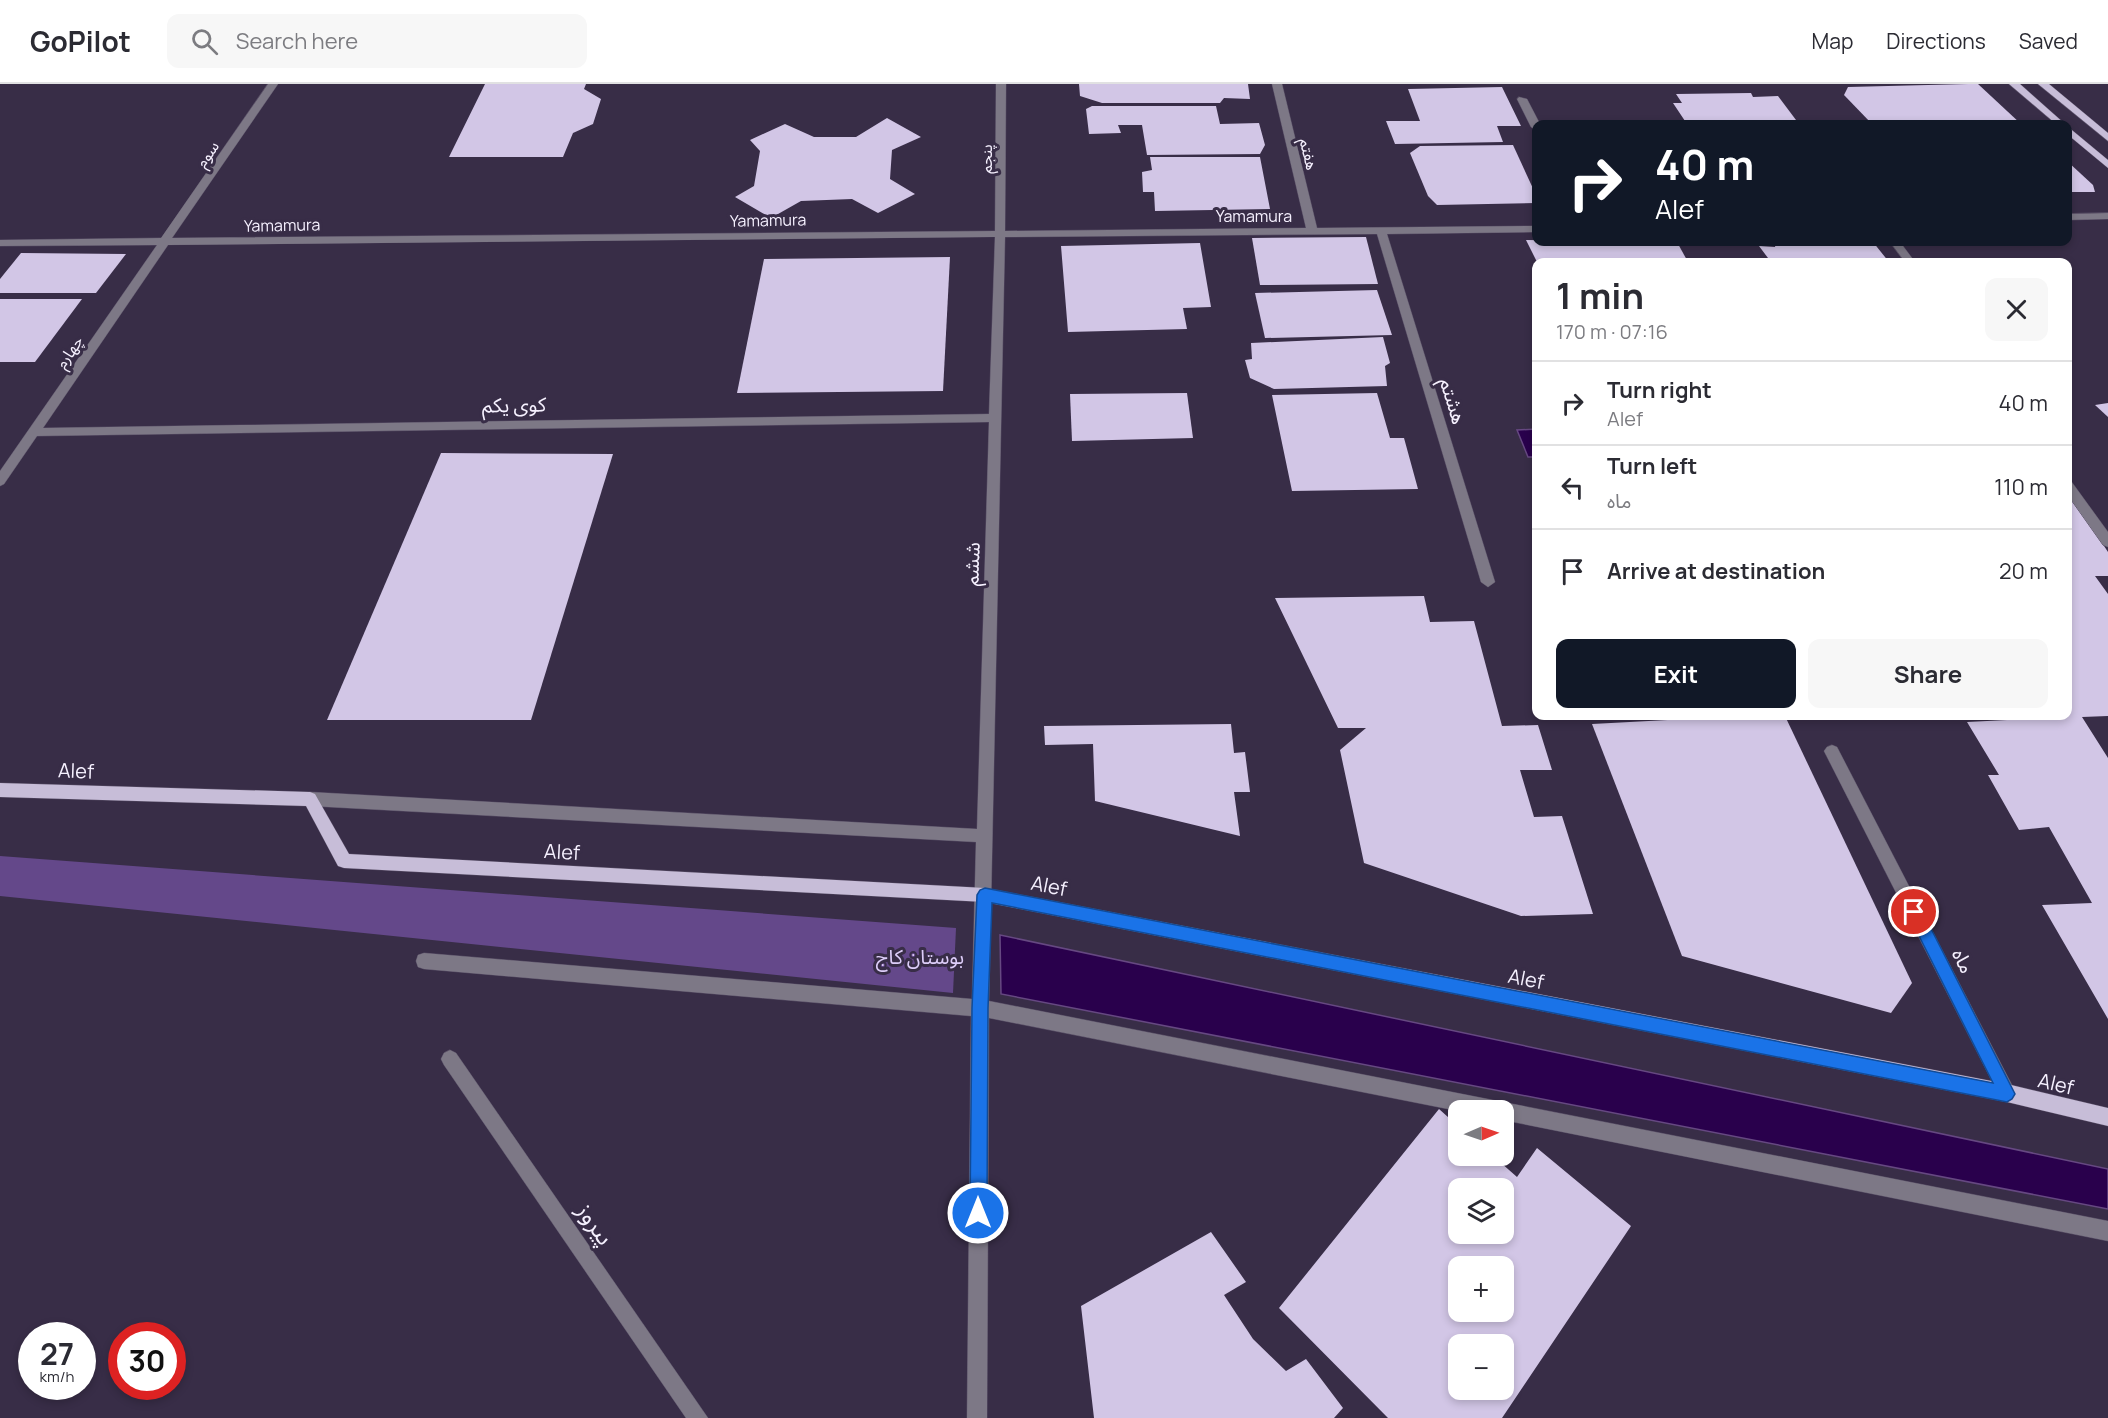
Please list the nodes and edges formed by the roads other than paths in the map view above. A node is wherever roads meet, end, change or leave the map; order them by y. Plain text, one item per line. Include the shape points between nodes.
1 (273, 84) edge
2 (1001, 84) edge
3 (1277, 84) edge
4 (2014, 84) edge
5 (2043, 84) edge
6 (1522, 99) dead end
7 (1532, 120) edge
8 (2056, 120) edge
9 (2072, 133) edge
10 (2108, 138) edge
11 (2108, 165) edge
12 (2108, 216) edge
13 (2072, 217) edge
14 (1532, 229) edge
15 (1312, 231) junction
16 (1381, 231) junction
17 (1000, 233) junction
18 (165, 241) junction
19 (0, 243) edge
20 (995, 418) junction
21 (34, 432) junction
22 (0, 481) edge
23 (2072, 491) edge
24 (2108, 542) edge
25 (1488, 582) dead end
26 (1832, 751) dead end
27 (0, 790) edge
28 (310, 799) junction
29 (984, 836) junction
30 (985, 895) junction
31 (424, 961) dead end
32 (980, 1008) junction
33 (450, 1059) dead end
34 (2007, 1094) junction
35 (1448, 1101) edge
36 (1514, 1114) edge
37 (2108, 1118) edge
38 (2108, 1231) edge
39 (698, 1418) edge
40 (977, 1418) edge

1 - 18 street, سوم
2 - 17 street, پنجم
3 - 15 street, هفتم
4 - 8 main road
5 - 10 main road
6 - 7 street
9 - 11 main road
12 - 13 street
14 - 16 street, Yamamura
15 - 16 street, Yamamura
15 - 17 street, Yamamura
16 - 25 street, هشتم
17 - 18 street, Yamamura
17 - 20 street, ششم
18 - 19 street, Yamamura
18 - 21 street, چهارم
20 - 21 street, کوی یکم
20 - 29 street, ششم
21 - 22 street, چهارم
23 - 24 street
26 - 34 street, ماه
27 - 28 main road, Alef
28 - 29 street
28 - 30 main road, Alef via 344,861
29 - 30 street, ششم
30 - 32 street, ششم
30 - 34 main road, Alef
31 - 32 street
32 - 35 street
32 - 40 street, ششم
33 - 39 street, پیروز
34 - 37 main road, Alef
36 - 38 street

